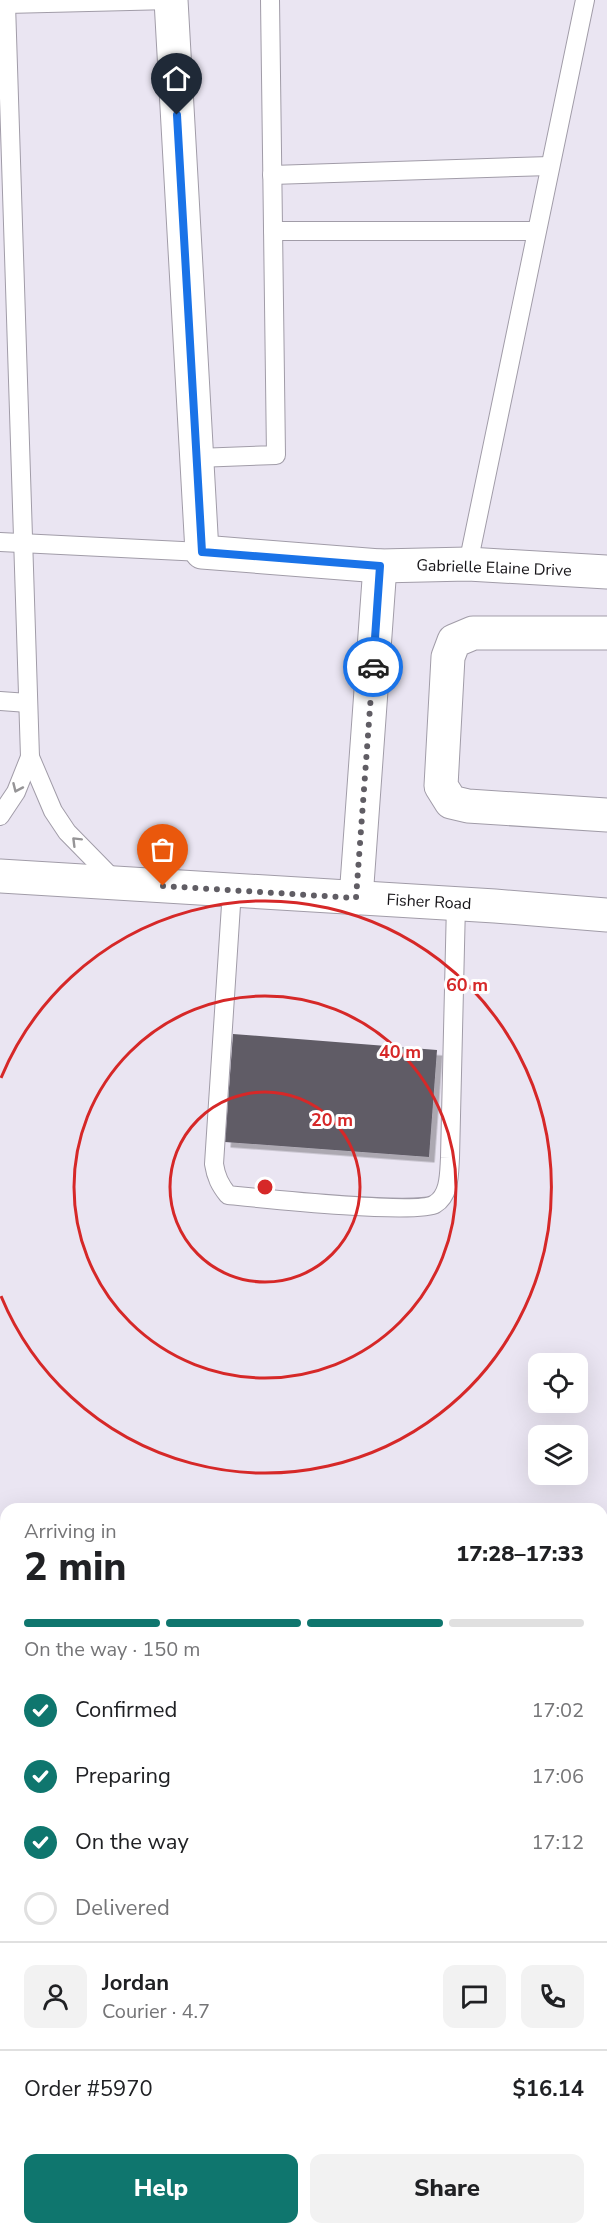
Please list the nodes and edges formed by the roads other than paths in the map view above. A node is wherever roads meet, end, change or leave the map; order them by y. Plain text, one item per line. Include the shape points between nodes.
1 (171, 0) edge
2 (270, 0) edge
3 (585, 0) edge
4 (4, 3) edge
5 (550, 166) junction
6 (272, 175) junction
7 (273, 231) junction
8 (536, 231) junction
9 (197, 458) junction
10 (0, 542) edge
11 (22, 544) junction
12 (202, 552) junction
13 (468, 564) junction
14 (380, 566) junction
15 (607, 572) edge
16 (607, 633) edge
17 (0, 701) edge
18 (28, 703) junction
19 (30, 757) junction
20 (607, 815) edge
21 (0, 816) edge
22 (0, 876) edge
23 (117, 883) junction
24 (232, 890) junction
25 (356, 898) junction
26 (456, 904) junction
27 (607, 915) edge

1 - 4 lane
1 - 9 street
2 - 6 lane
3 - 5 lane
4 - 11 lane
5 - 6 lane
5 - 8 lane
6 - 7 lane
7 - 8 lane
7 - 9 lane via 276,454
8 - 13 lane
9 - 12 street
10 - 11 lane
11 - 12 lane
11 - 18 lane
12 - 14 street, Gabrielle Elaine Drive
13 - 14 street, Gabrielle Elaine Drive
13 - 15 street, Gabrielle Elaine Drive
14 - 25 street
16 - 20 street via 473,633 454,641 448,657 441,786 451,802 468,806
17 - 18 lane
18 - 19 lane
19 -> 21 lane via 16,792
23 -> 19 lane via 67,832 53,811
22 - 23 street, Fisher Road
23 - 24 street, Fisher Road
24 - 25 street, Fisher Road
24 - 26 lane via 215,1173 228,1195 296,1202 429,1207 444,1193 449,1183
25 - 26 street, Fisher Road
26 - 27 street, Fisher Road

